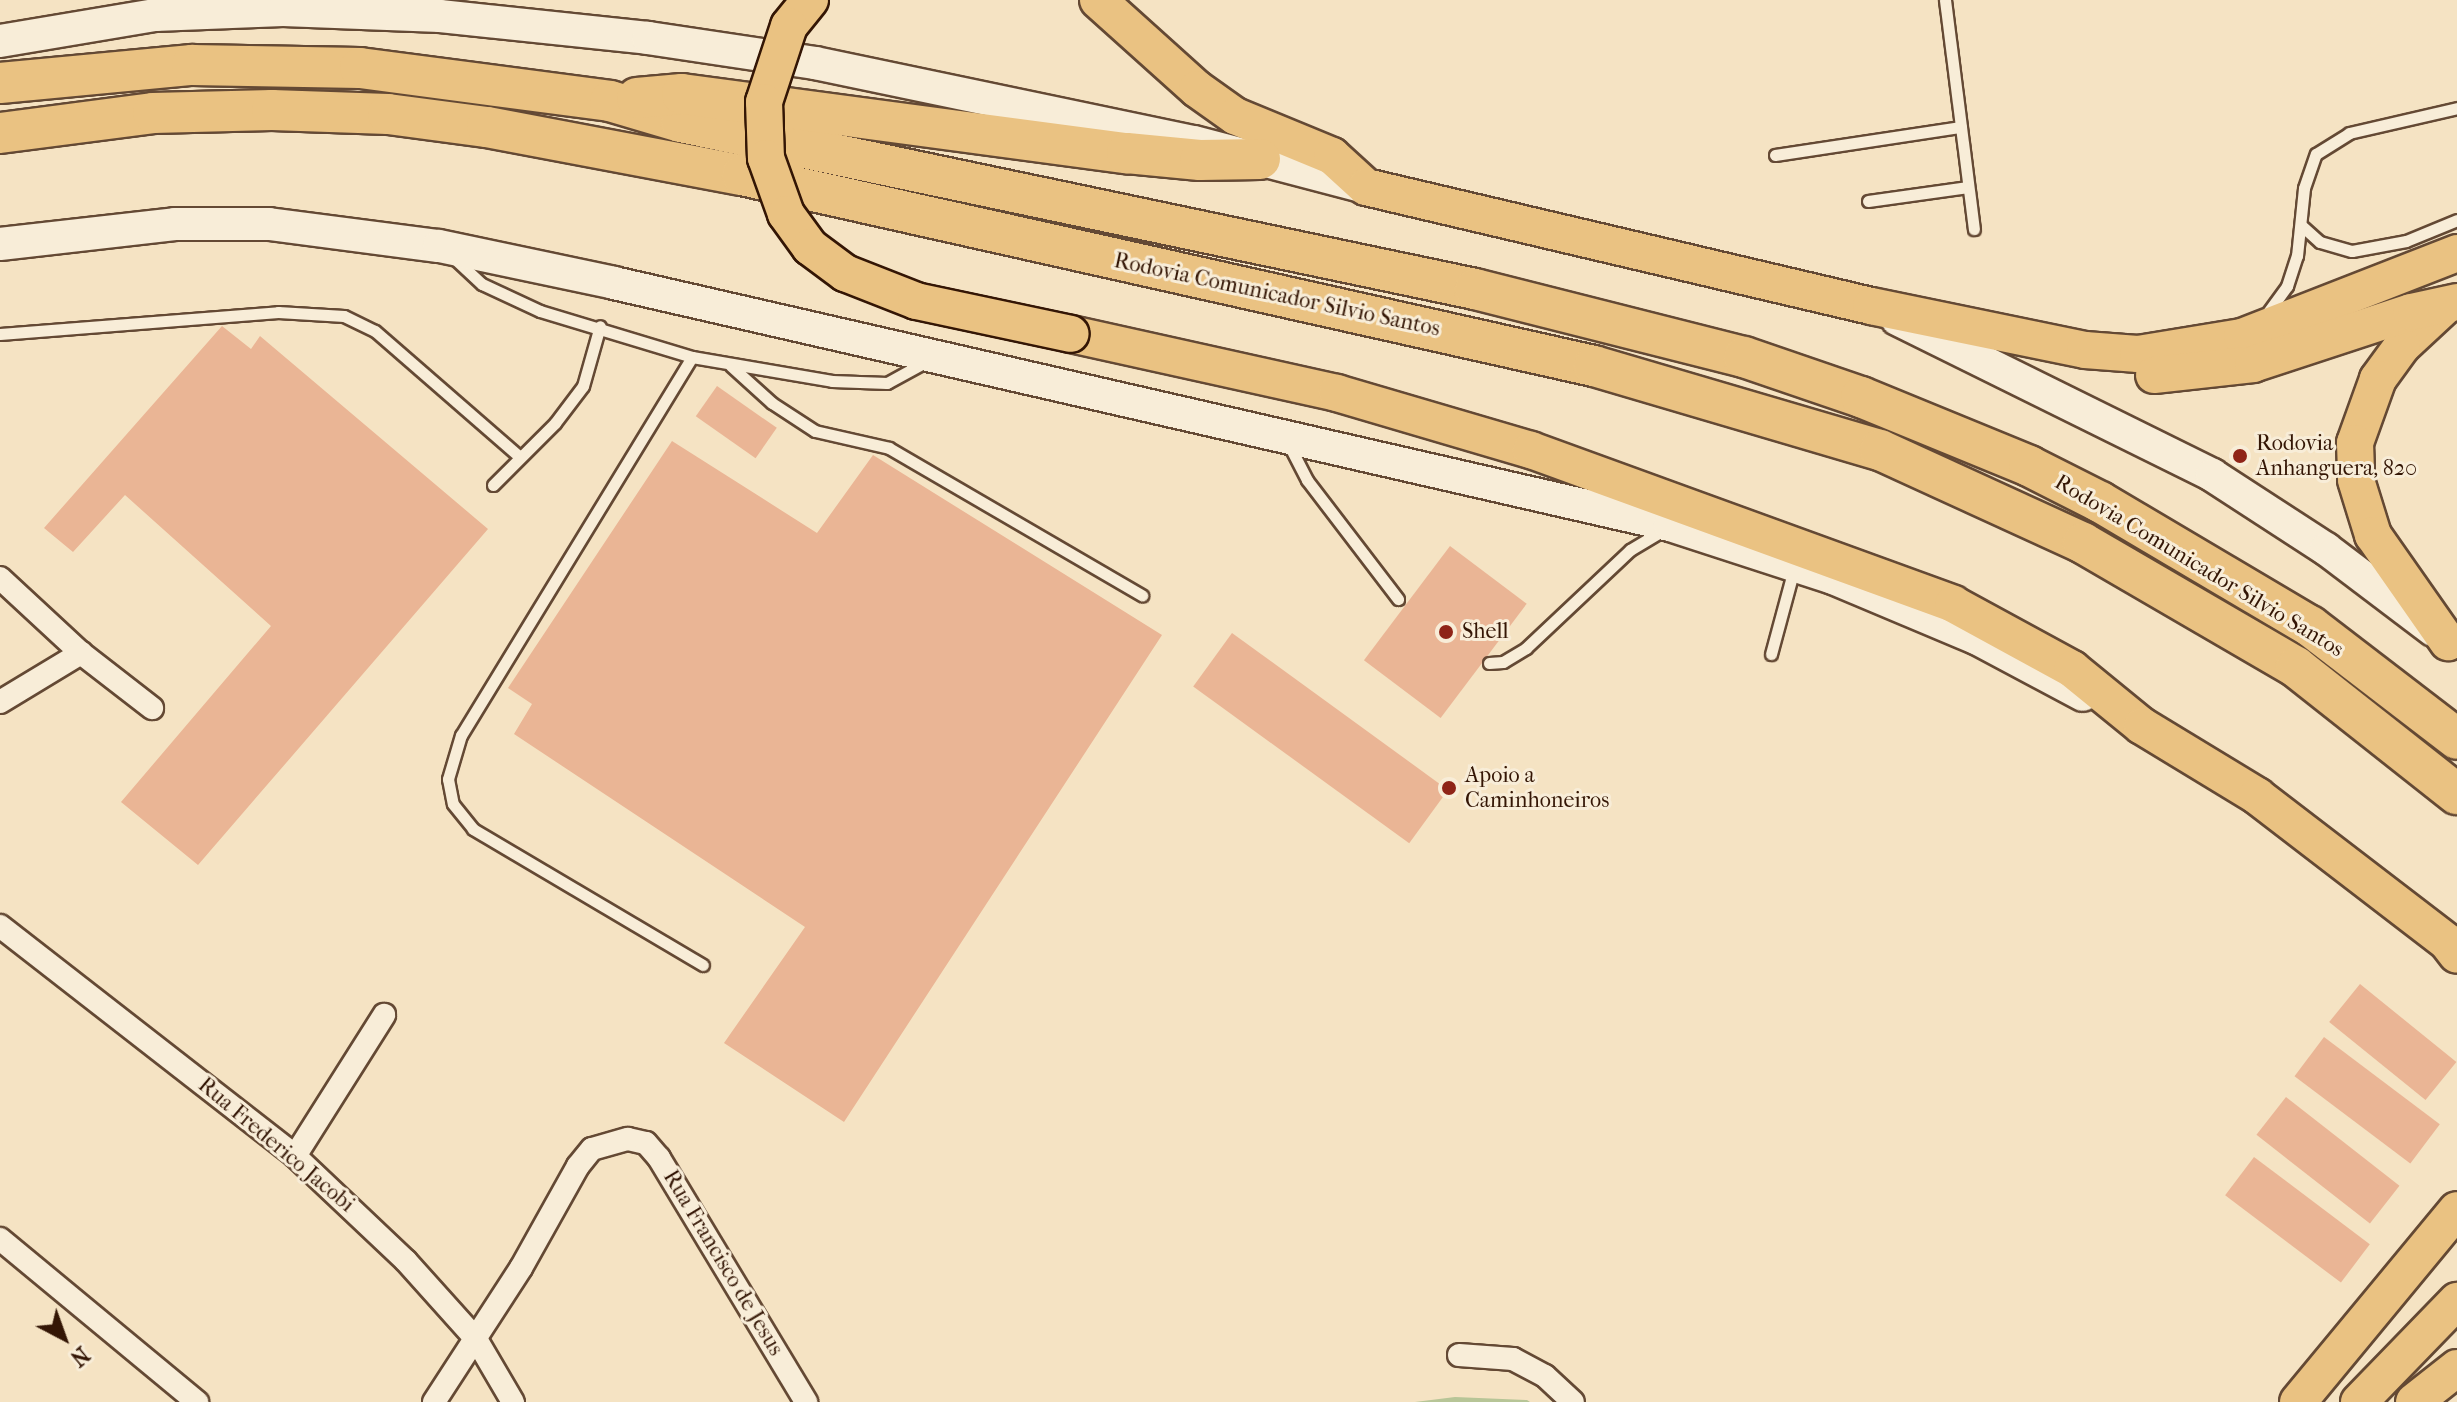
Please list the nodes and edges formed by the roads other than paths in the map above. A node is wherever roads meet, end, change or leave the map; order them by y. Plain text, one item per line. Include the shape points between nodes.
1 (810, 0) edge
2 (1098, 0) edge
3 (1945, 0) edge
4 (0, 41) edge
5 (0, 83) edge
6 (610, 101) junction
7 (2457, 108) edge
8 (1961, 127) junction
9 (0, 133) edge
10 (1775, 155) dead end
11 (1260, 159) junction
12 (1366, 187) junction
13 (1968, 187) junction
14 (1868, 201) dead end
15 (2457, 220) edge
16 (2302, 226) junction
17 (1974, 229) dead end
18 (0, 244) edge
19 (439, 246) junction
20 (2457, 253) edge
21 (2452, 303) edge
22 (1871, 306) junction
23 (1968, 325) junction
24 (600, 326) junction
25 (0, 334) edge
26 (2242, 337) junction
27 (937, 355) junction
28 (692, 357) junction
29 (729, 364) junction
30 (1284, 435) junction
31 (520, 457) junction
32 (493, 485) dead end
33 (1670, 525) junction
34 (1795, 564) junction
35 (0, 578) edge
36 (1142, 595) dead end
37 (1398, 599) dead end
38 (2453, 646) edge
39 (81, 653) junction
40 (1771, 654) dead end
41 (1489, 663) dead end
42 (0, 702) edge
43 (152, 708) dead end
44 (2142, 726) junction
45 (2457, 739) edge
46 (2457, 794) edge
47 (0, 926) edge
48 (2454, 949) edge
49 (703, 965) dead end
50 (384, 1015) dead end
51 (295, 1156) junction
52 (2457, 1210) edge
53 (0, 1239) edge
54 (2457, 1301) edge
55 (476, 1339) junction
56 (1459, 1355) dead end
57 (2457, 1368) edge
58 (197, 1402) edge
59 (434, 1402) edge
60 (513, 1402) edge
61 (806, 1402) edge
62 (1573, 1402) edge
63 (2298, 1402) edge
64 (2359, 1402) edge
65 (2414, 1402) edge

1 - 44 main road, bridge via 789,26 764,102 766,158 786,214 810,247 845,273 916,301 1337,393 1876,572 2026,641 2072,669
2 - 12 main road via 1235,116 1332,156
3 - 8 lane
4 - 11 main road via 155,15 283,10 440,16 648,38 815,63
5 - 6 highway, Rodovia Comunicador Silvio Santos via 192,65 360,68
6 - 11 highway via 682,94 1127,153
6 - 45 highway, Rodovia Comunicador Silvio Santos via 681,122 1475,289 1744,357 1861,397 2029,466 2100,502 2310,626
7 - 16 lane via 2349,133 2328,143 2310,168
8 - 10 lane
8 - 13 lane
9 - 46 highway, Rodovia Comunicador Silvio Santos via 153,113 272,110 388,114 487,127 742,175 1594,366 1880,450 2083,543 2296,667
11 - 12 main road
12 - 22 main road
13 - 14 lane
13 - 17 lane
15 - 16 lane via 2406,241 2352,251 2320,242
16 - 26 lane via 2287,286
18 - 19 main road via 175,224 269,224
19 - 24 lane via 482,284 540,311
19 - 27 main road
20 - 26 main road
21 - 23 main road via 2253,364 2153,376 2064,361
21 - 38 main road via 2402,346 2378,379 2363,410 2355,455 2361,503 2373,535
22 - 23 main road
22 - 38 main road via 2212,475 2326,549
23 - 26 main road via 2085,350 2138,354
24 - 28 lane
24 - 31 lane via 583,386
25 - 31 lane via 278,312 344,316 375,331
27 - 29 lane via 887,383 832,381
27 - 30 main road
28 - 29 lane
28 - 49 lane via 461,735 448,779 453,804 473,829
29 - 36 lane via 772,403 815,431 889,448
30 - 33 main road
30 - 37 lane via 1307,480
31 - 32 lane
33 - 34 main road
33 - 41 lane via 1630,550 1526,648 1503,662
34 - 40 lane
34 - 44 main road via 1976,638
35 - 39 street
39 - 42 street
39 - 43 street
44 - 48 main road via 2257,796
47 - 51 street, Rua Frederico Jacobi
50 - 51 street
51 - 55 street, Rua Frederico Jacobi via 406,1261
52 - 63 main road
53 - 58 street
54 - 64 main road
55 - 59 street
55 - 60 street, Rua Frederico Jacobi
55 - 61 street, Rua Francisco de Jesus via 578,1166 592,1149 628,1139 646,1143 659,1158
56 - 62 street via 1513,1359 1545,1376
57 - 65 main road

